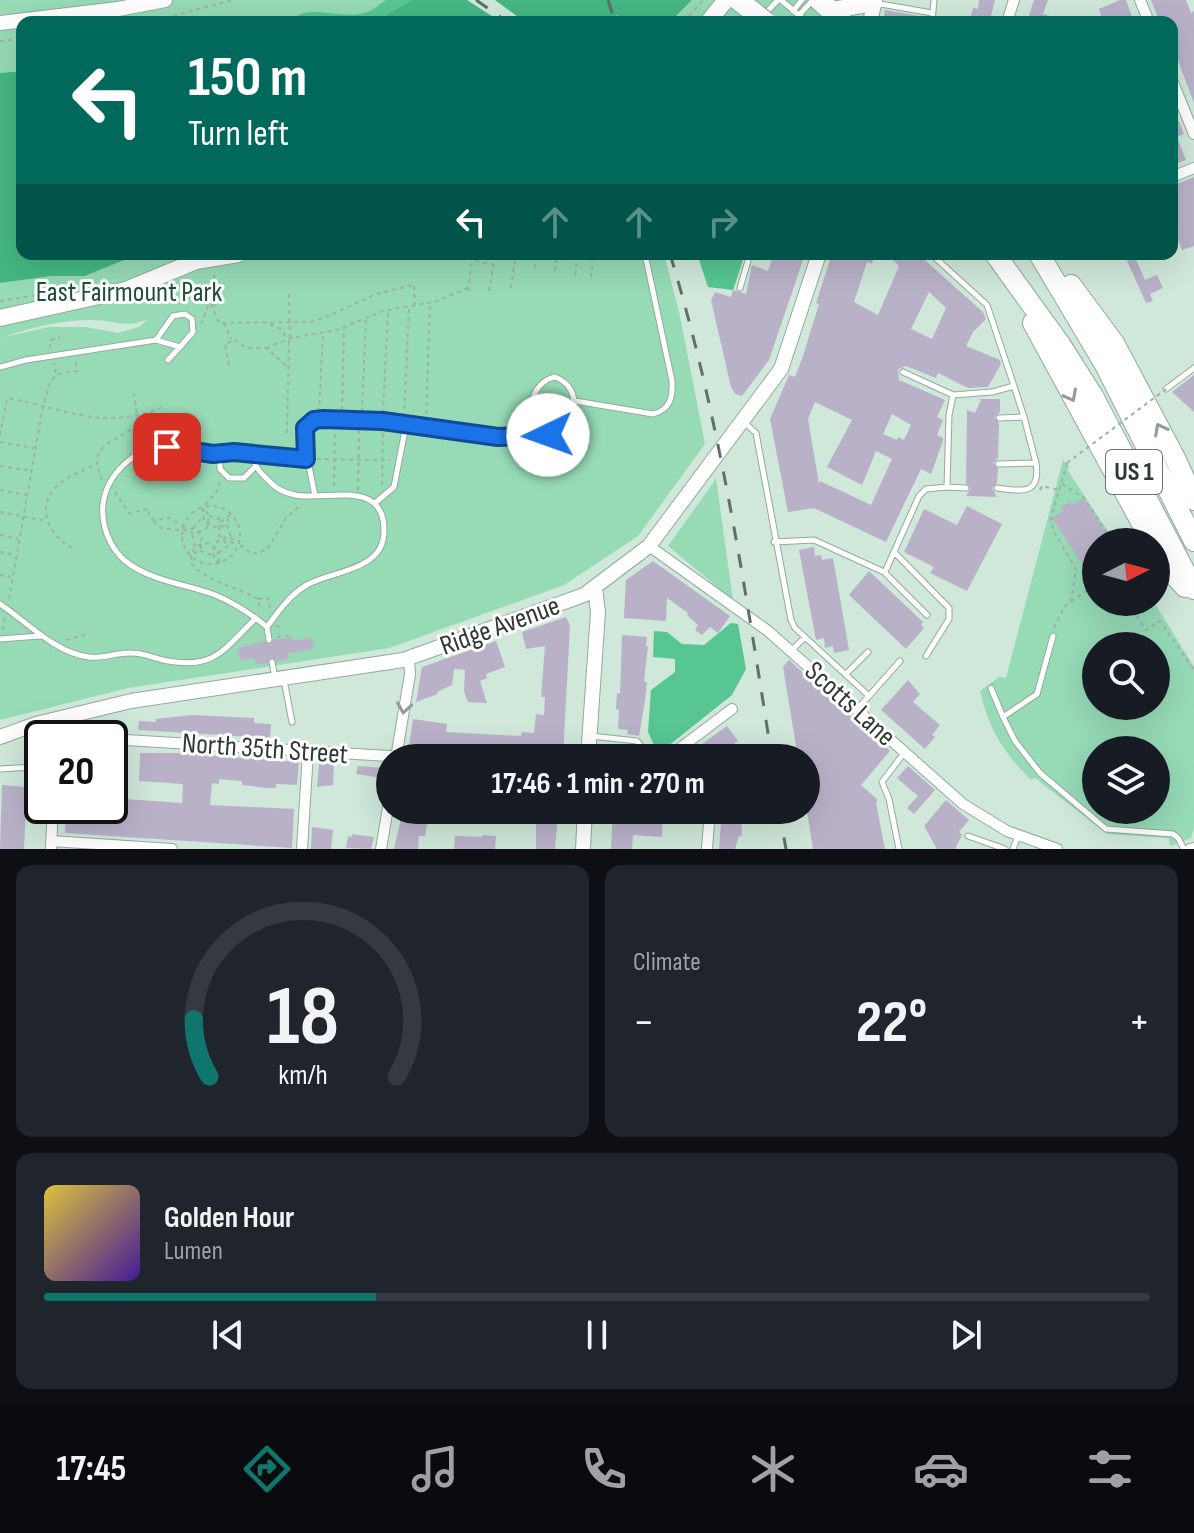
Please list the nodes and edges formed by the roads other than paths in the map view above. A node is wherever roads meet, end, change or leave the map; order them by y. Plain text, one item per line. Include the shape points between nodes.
1 (165, 0) edge
2 (726, 0) edge
3 (738, 0) edge
4 (780, 0) edge
5 (802, 0) edge
6 (812, 0) edge
7 (934, 0) edge
8 (874, 1) edge
9 (793, 11) junction
10 (832, 11) edge
11 (932, 13) joint
12 (799, 15) joint
13 (61, 16) edge
14 (713, 16) edge
15 (758, 16) edge
16 (765, 16) edge
17 (1178, 95) edge
18 (1194, 134) edge
19 (202, 260) edge
20 (646, 260) edge
21 (748, 260) edge
22 (817, 260) edge
23 (938, 260) edge
24 (997, 260) edge
25 (998, 260) edge
26 (1043, 260) edge
27 (1051, 260) edge
28 (740, 288) dead end
29 (0, 318) edge
30 (156, 340) junction
31 (180, 347) junction
32 (168, 360) dead end
33 (0, 367) edge
34 (1194, 368) edge
35 (903, 372) dead end
36 (1014, 386) junction
37 (1166, 389) road end
38 (953, 395) junction
39 (575, 401) junction
40 (1024, 417) junction
41 (999, 418) dead end
42 (743, 421) junction
43 (405, 424) junction
44 (517, 437) junction
45 (220, 454) junction
46 (252, 455) junction
47 (306, 459) junction
48 (1036, 463) junction
49 (998, 464) dead end
50 (256, 466) junction
51 (947, 487) junction
52 (966, 488) dead end
53 (997, 488) dead end
54 (312, 496) junction
55 (1194, 500) edge
56 (375, 503) junction
57 (1144, 528) edge
58 (1194, 541) edge
59 (774, 542) junction
60 (649, 546) junction
61 (894, 552) junction
62 (1170, 570) edge
63 (884, 572) junction
64 (595, 588) junction
65 (1194, 589) edge
66 (1194, 596) edge
67 (0, 604) edge
68 (927, 615) dead end
69 (256, 618) junction
70 (267, 627) junction
71 (41, 636) junction
72 (1053, 636) road end
73 (805, 637) junction
74 (1, 639) edge
75 (269, 639) road end
76 (792, 650) junction
77 (868, 652) dead end
78 (926, 656) dead end
79 (409, 659) junction
80 (900, 661) dead end
81 (272, 662) dead end
82 (846, 674) junction
83 (279, 679) junction
84 (991, 688) dead end
85 (869, 696) junction
86 (732, 709) dead end
87 (856, 710) junction
88 (1003, 717) junction
89 (54, 720) edge
90 (292, 722) dead end
91 (24, 729) edge
92 (590, 736) junction
93 (0, 737) edge
94 (128, 740) edge
95 (398, 744) edge
96 (589, 744) edge
97 (638, 744) edge
98 (686, 744) edge
99 (308, 752) junction
100 (904, 753) junction
101 (376, 756) edge
102 (24, 768) edge
103 (0, 769) edge
104 (52, 824) edge
105 (385, 824) edge
106 (584, 824) edge
107 (709, 824) edge
108 (1018, 835) junction
109 (968, 836) dead end
110 (51, 845) edge
111 (1050, 848) edge
112 (172, 849) edge
113 (302, 849) edge
114 (381, 849) edge
115 (583, 849) edge
116 (707, 849) edge
117 (899, 849) edge
118 (1005, 849) edge
119 (1013, 849) edge
120 (1189, 849) edge

1 - 13 main road
2 - 14 main road
3 - 15 highway, bridge
4 - 9 lane
4 - 16 lane
5 - 9 lane
6 - 12 lane
7 - 11 lane
8 - 10 main road
8 - 11 lane
9 - 12 lane
17 - 18 street
19 - 29 main road via 126,290
20 - 39 lane via 672,381 670,400 653,414
21 - 28 lane
22 - 42 main road, Ridge Avenue via 781,369
23 - 36 lane via 987,305
24 -> 57 highway
25 - 65 highway, US 1 via 1093,396
26 - 58 highway, US 1 via 1105,365
55 -> 27 highway via 1114,343
30 - 31 lane
30 - 31 lane via 176,314 191,316 194,330
30 - 33 lane
31 - 32 lane
34 - 37 lane
35 - 38 lane
36 - 38 lane
36 - 40 lane
38 - 51 lane
39 - 44 lane via 562,428 548,435
39 - 44 lane via 563,380 544,381
40 - 41 lane
40 - 48 lane
42 - 59 lane via 756,433
42 - 60 main road, Ridge Avenue
43 - 44 lane
43 - 47 lane via 310,422 303,431
43 - 56 lane via 394,487
45 - 46 lane
45 - 50 lane via 222,473 229,478 248,476
45 - 69 lane via 167,447 149,449 125,463 108,487 105,528 122,558 145,573 225,599
46 - 47 lane
46 - 50 lane
47 - 54 lane
48 - 49 lane
48 - 53 lane via 1034,485 1024,491
50 - 54 lane via 282,491
51 - 52 lane
51 - 61 lane via 926,489 919,496
54 - 56 lane via 357,496
56 - 70 lane via 385,529 376,555 299,590
59 - 63 lane via 814,540
59 - 73 lane via 791,620
60 - 64 main road, Ridge Avenue
60 - 76 street, Scotts Lane
61 - 63 lane
61 - 78 lane via 949,608 949,619
62 - 66 highway
63 - 68 lane
64 - 79 main road, Ridge Avenue
64 - 92 main road
67 - 71 lane
69 - 70 lane
69 - 71 lane via 202,663 132,653 91,658
70 - 75 lane
71 - 74 lane
72 - 88 lane via 1037,694
73 - 76 lane
73 - 82 lane
76 - 87 street, Scotts Lane
77 - 82 lane
79 - 83 main road, Ridge Avenue
79 -> 95 street
80 - 85 lane
81 - 83 lane
82 - 85 lane
83 - 89 main road, Ridge Avenue via 131,701
83 - 90 lane
84 - 88 lane
85 - 87 lane
86 - 98 street
87 - 100 street, Scotts Lane
88 - 120 lane via 1040,773 1106,829 1173,834
91 - 93 main road, Ridge Avenue
92 - 96 main road
92 - 97 lane via 631,738
94 - 99 street, North 35th Street
99 - 101 street, North 35th Street
99 - 113 street
100 - 108 street, Scotts Lane via 963,804
100 - 117 lane via 882,782
102 - 103 lane
104 - 110 street
105 - 114 street
106 - 115 main road
107 - 116 street
108 - 111 street, Scotts Lane
108 - 119 lane
109 - 118 lane
110 - 112 street

